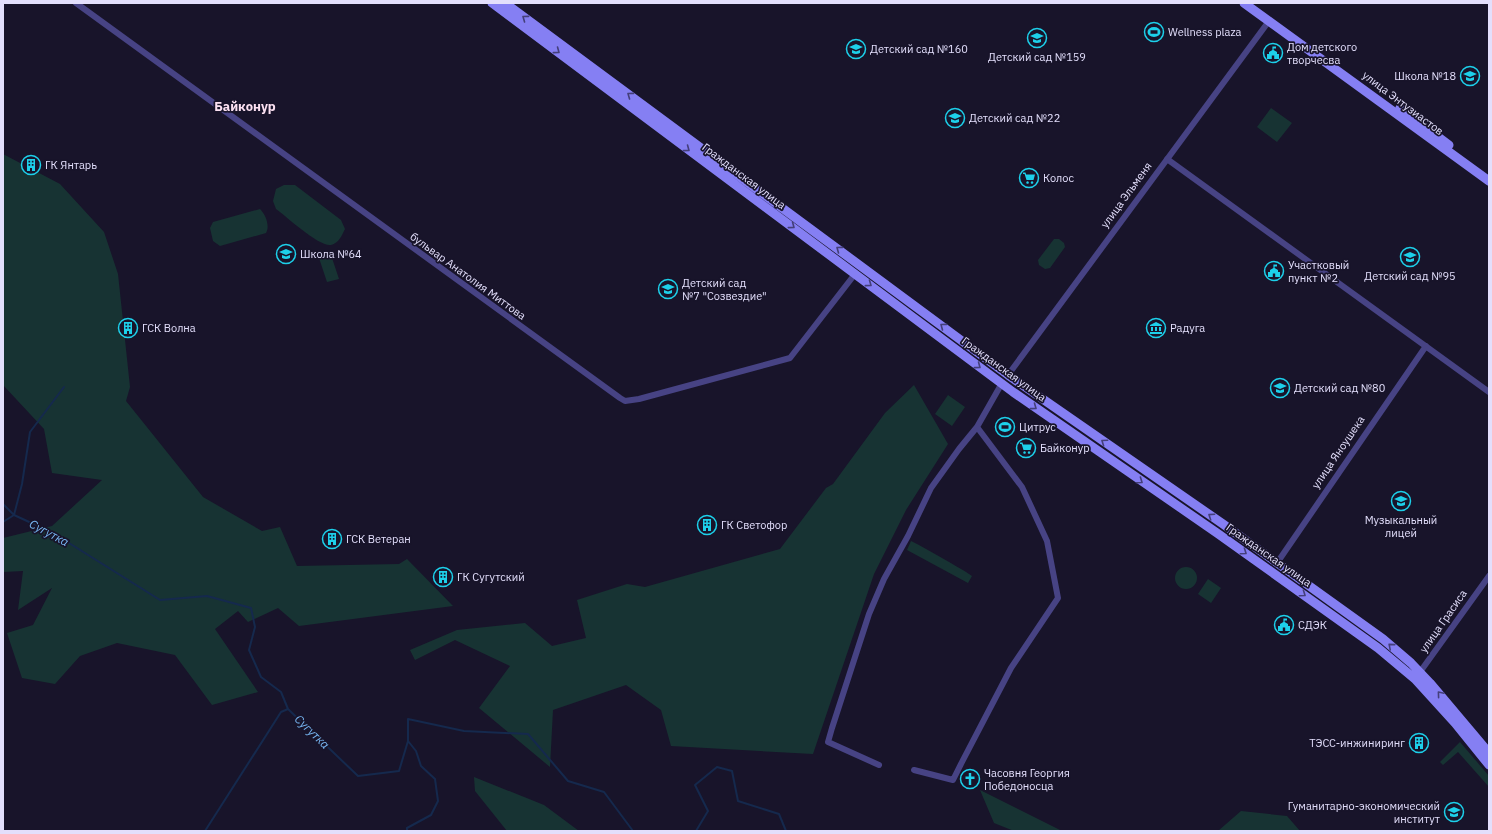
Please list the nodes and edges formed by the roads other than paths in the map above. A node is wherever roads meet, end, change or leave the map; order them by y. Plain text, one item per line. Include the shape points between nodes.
1 (76, 3) edge
2 (492, 3) edge
3 (505, 3) edge
4 (1244, 3) edge
5 (1254, 3) edge
6 (1269, 21) junction
7 (658, 122) junction
8 (1414, 123) junction
9 (1426, 132) junction
10 (1167, 159) junction
11 (1489, 174) edge
12 (1489, 181) edge
13 (855, 274) junction
14 (1426, 346) junction
15 (1008, 375) junction
16 (1002, 384) junction
17 (1489, 392) edge
18 (977, 427) junction
19 (1277, 563) junction
20 (1271, 572) junction
21 (1489, 576) edge
22 (1418, 676) junction
23 (1489, 753) edge
24 (879, 765) dead end
25 (1489, 765) edge
26 (914, 770) dead end

1 - 13 street, бульвар Анатолия Миттова via 625,401 790,358
2 -> 7 main road, Гражданская улица
7 -> 3 main road, Гражданская улица
4 - 6 main road, улица Энтузиастов
5 - 8 main road, улица Энтузиастов
6 - 8 main road, улица Энтузиастов
6 - 10 street, улица Эльменя
7 -> 13 main road, Гражданская улица
15 -> 7 main road, Гражданская улица
8 - 9 main road, улица Энтузиастов
9 - 11 main road, улица Энтузиастов
9 - 12 main road, улица Энтузиастов
10 - 14 street
10 - 15 street, улица Эльменя
13 -> 16 main road, Гражданская улица
14 - 17 street
14 - 19 street, улица Яноушека
15 - 16 main road, улица Эльменя
19 -> 15 main road, Гражданская улица
16 - 18 street
16 -> 20 main road, Гражданская улица
18 - 24 street via 931,488 875,598 828,742
18 - 26 street via 1022,487 1047,541 1058,598 1011,668 953,780
19 - 20 main road, улица Яноушека
22 -> 19 main road, Гражданская улица via 1383,639
20 -> 22 main road, Гражданская улица
21 - 22 street, улица Грасиса
23 -> 22 main road, Гражданская улица
22 - 25 main road, Гражданская улица

